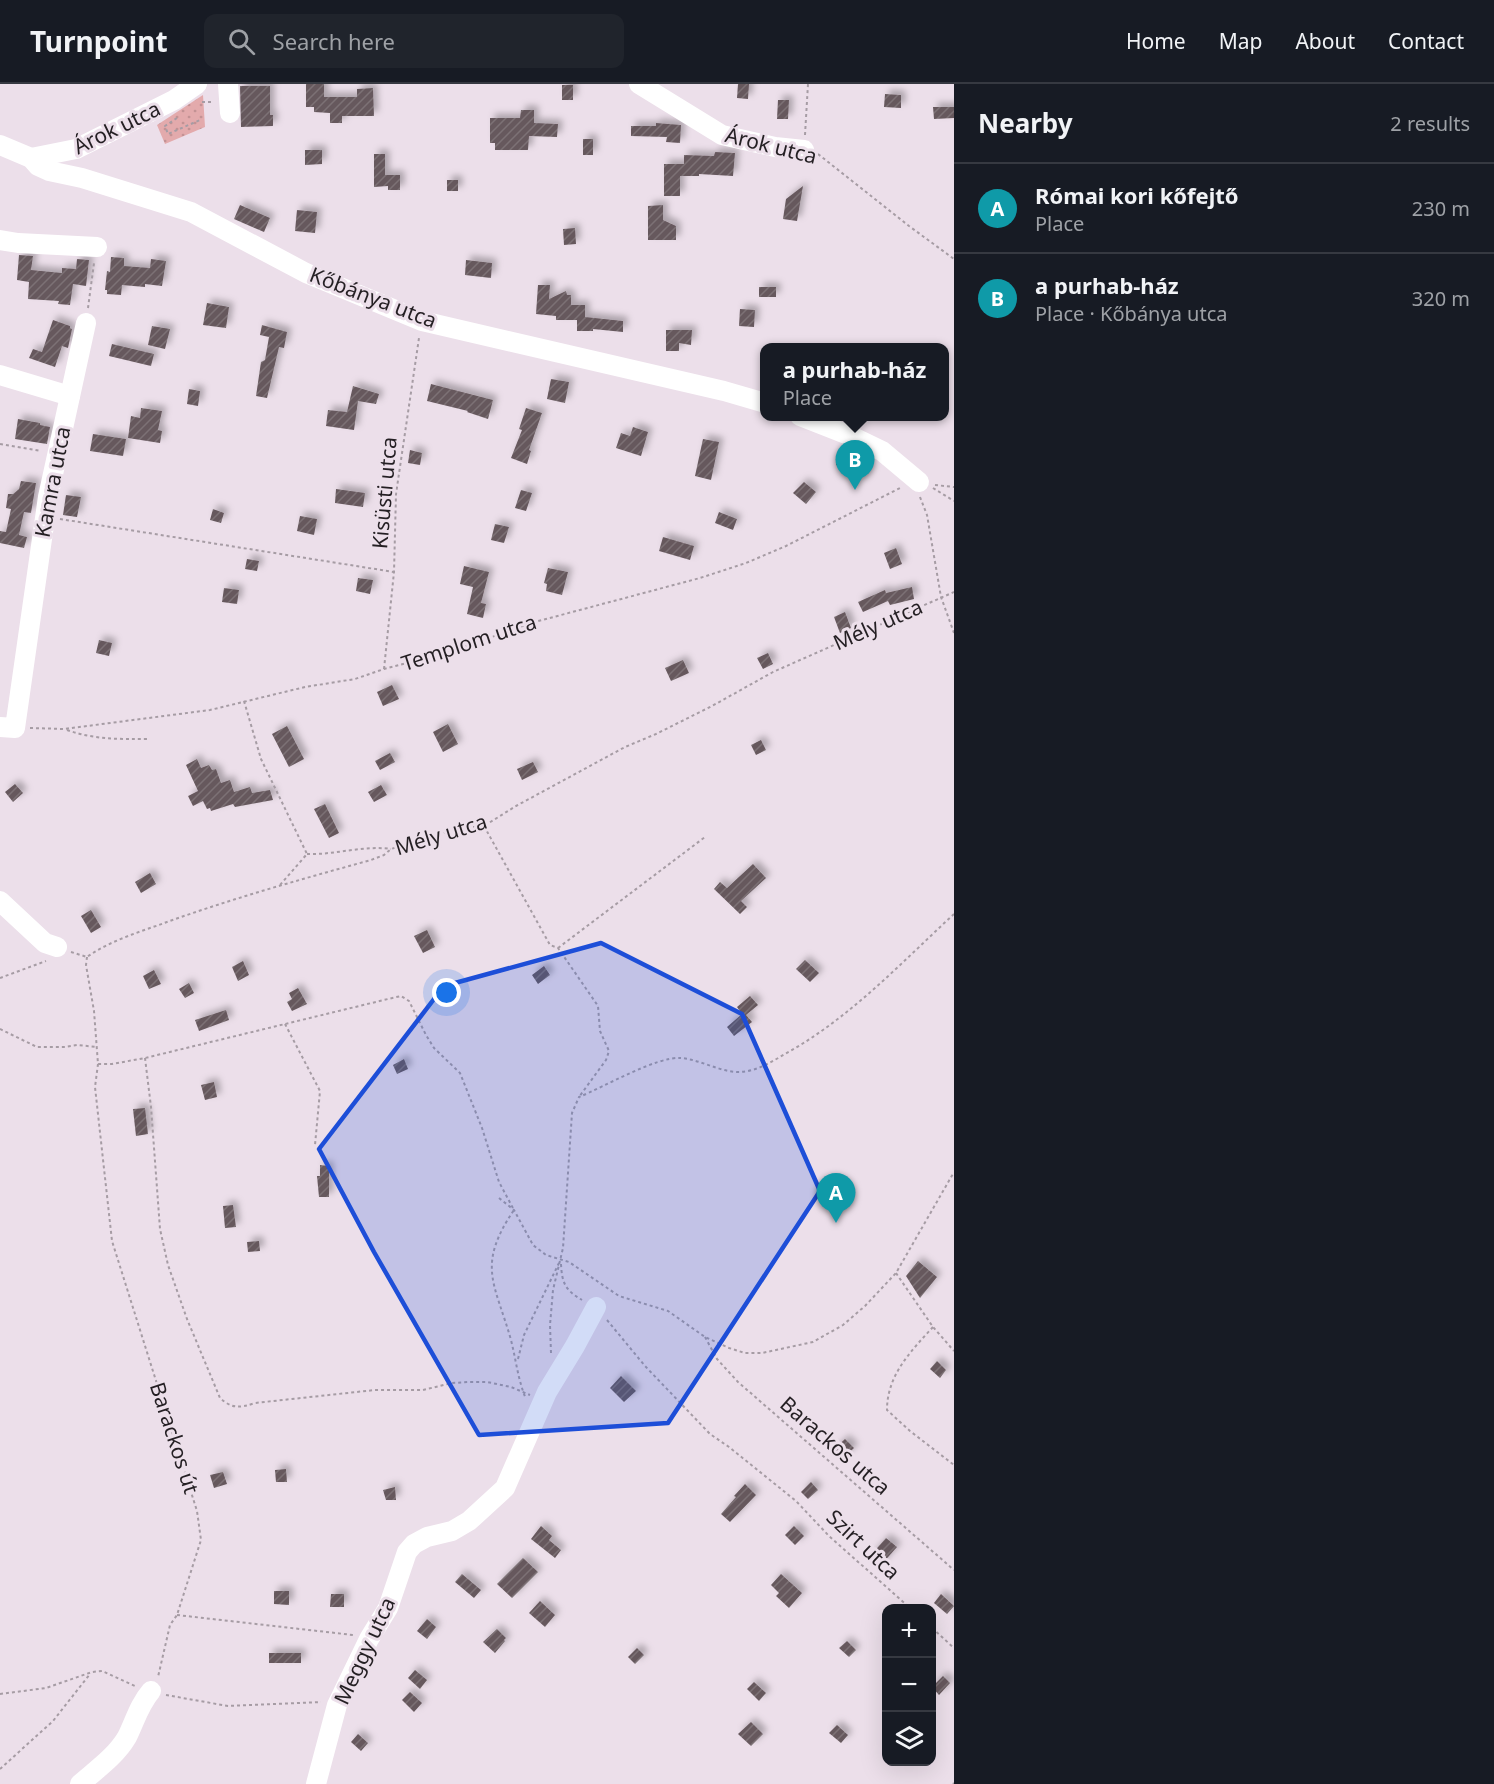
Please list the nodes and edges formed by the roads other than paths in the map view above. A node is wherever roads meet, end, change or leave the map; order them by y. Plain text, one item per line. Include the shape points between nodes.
1 (228, 84) edge
2 (639, 84) edge
3 (200, 93) edge
4 (176, 99) edge
5 (230, 113) dead end
6 (0, 145) edge
7 (804, 150) road end
8 (31, 158) junction
9 (0, 240) edge
10 (97, 247) road end
11 (86, 323) road end
12 (0, 375) edge
13 (70, 396) junction
14 (760, 402) edge
15 (811, 421) edge
16 (919, 482) road end
17 (8, 728) edge
18 (0, 901) edge
19 (57, 947) road end
20 (596, 1307) road end
21 (151, 1691) road end
22 (80, 1784) edge
23 (316, 1784) edge

1 - 5 street
2 - 7 street, Árok utca via 722,135
3 - 4 street, Árok utca
4 - 8 street, Árok utca via 76,149
6 - 8 street, Kőbánya utca
8 - 14 street, Kőbánya utca via 49,171 191,212 306,273 422,321
9 - 10 street
11 - 13 street, Kamra utca
12 - 13 street
13 - 17 street, Kamra utca
15 - 16 street via 882,452
18 - 19 street via 45,943
20 - 23 street, Meggy utca via 550,1386 505,1488 469,1521 452,1531 427,1537 407,1552 388,1608 337,1705
21 - 22 street via 142,1701 126,1738

